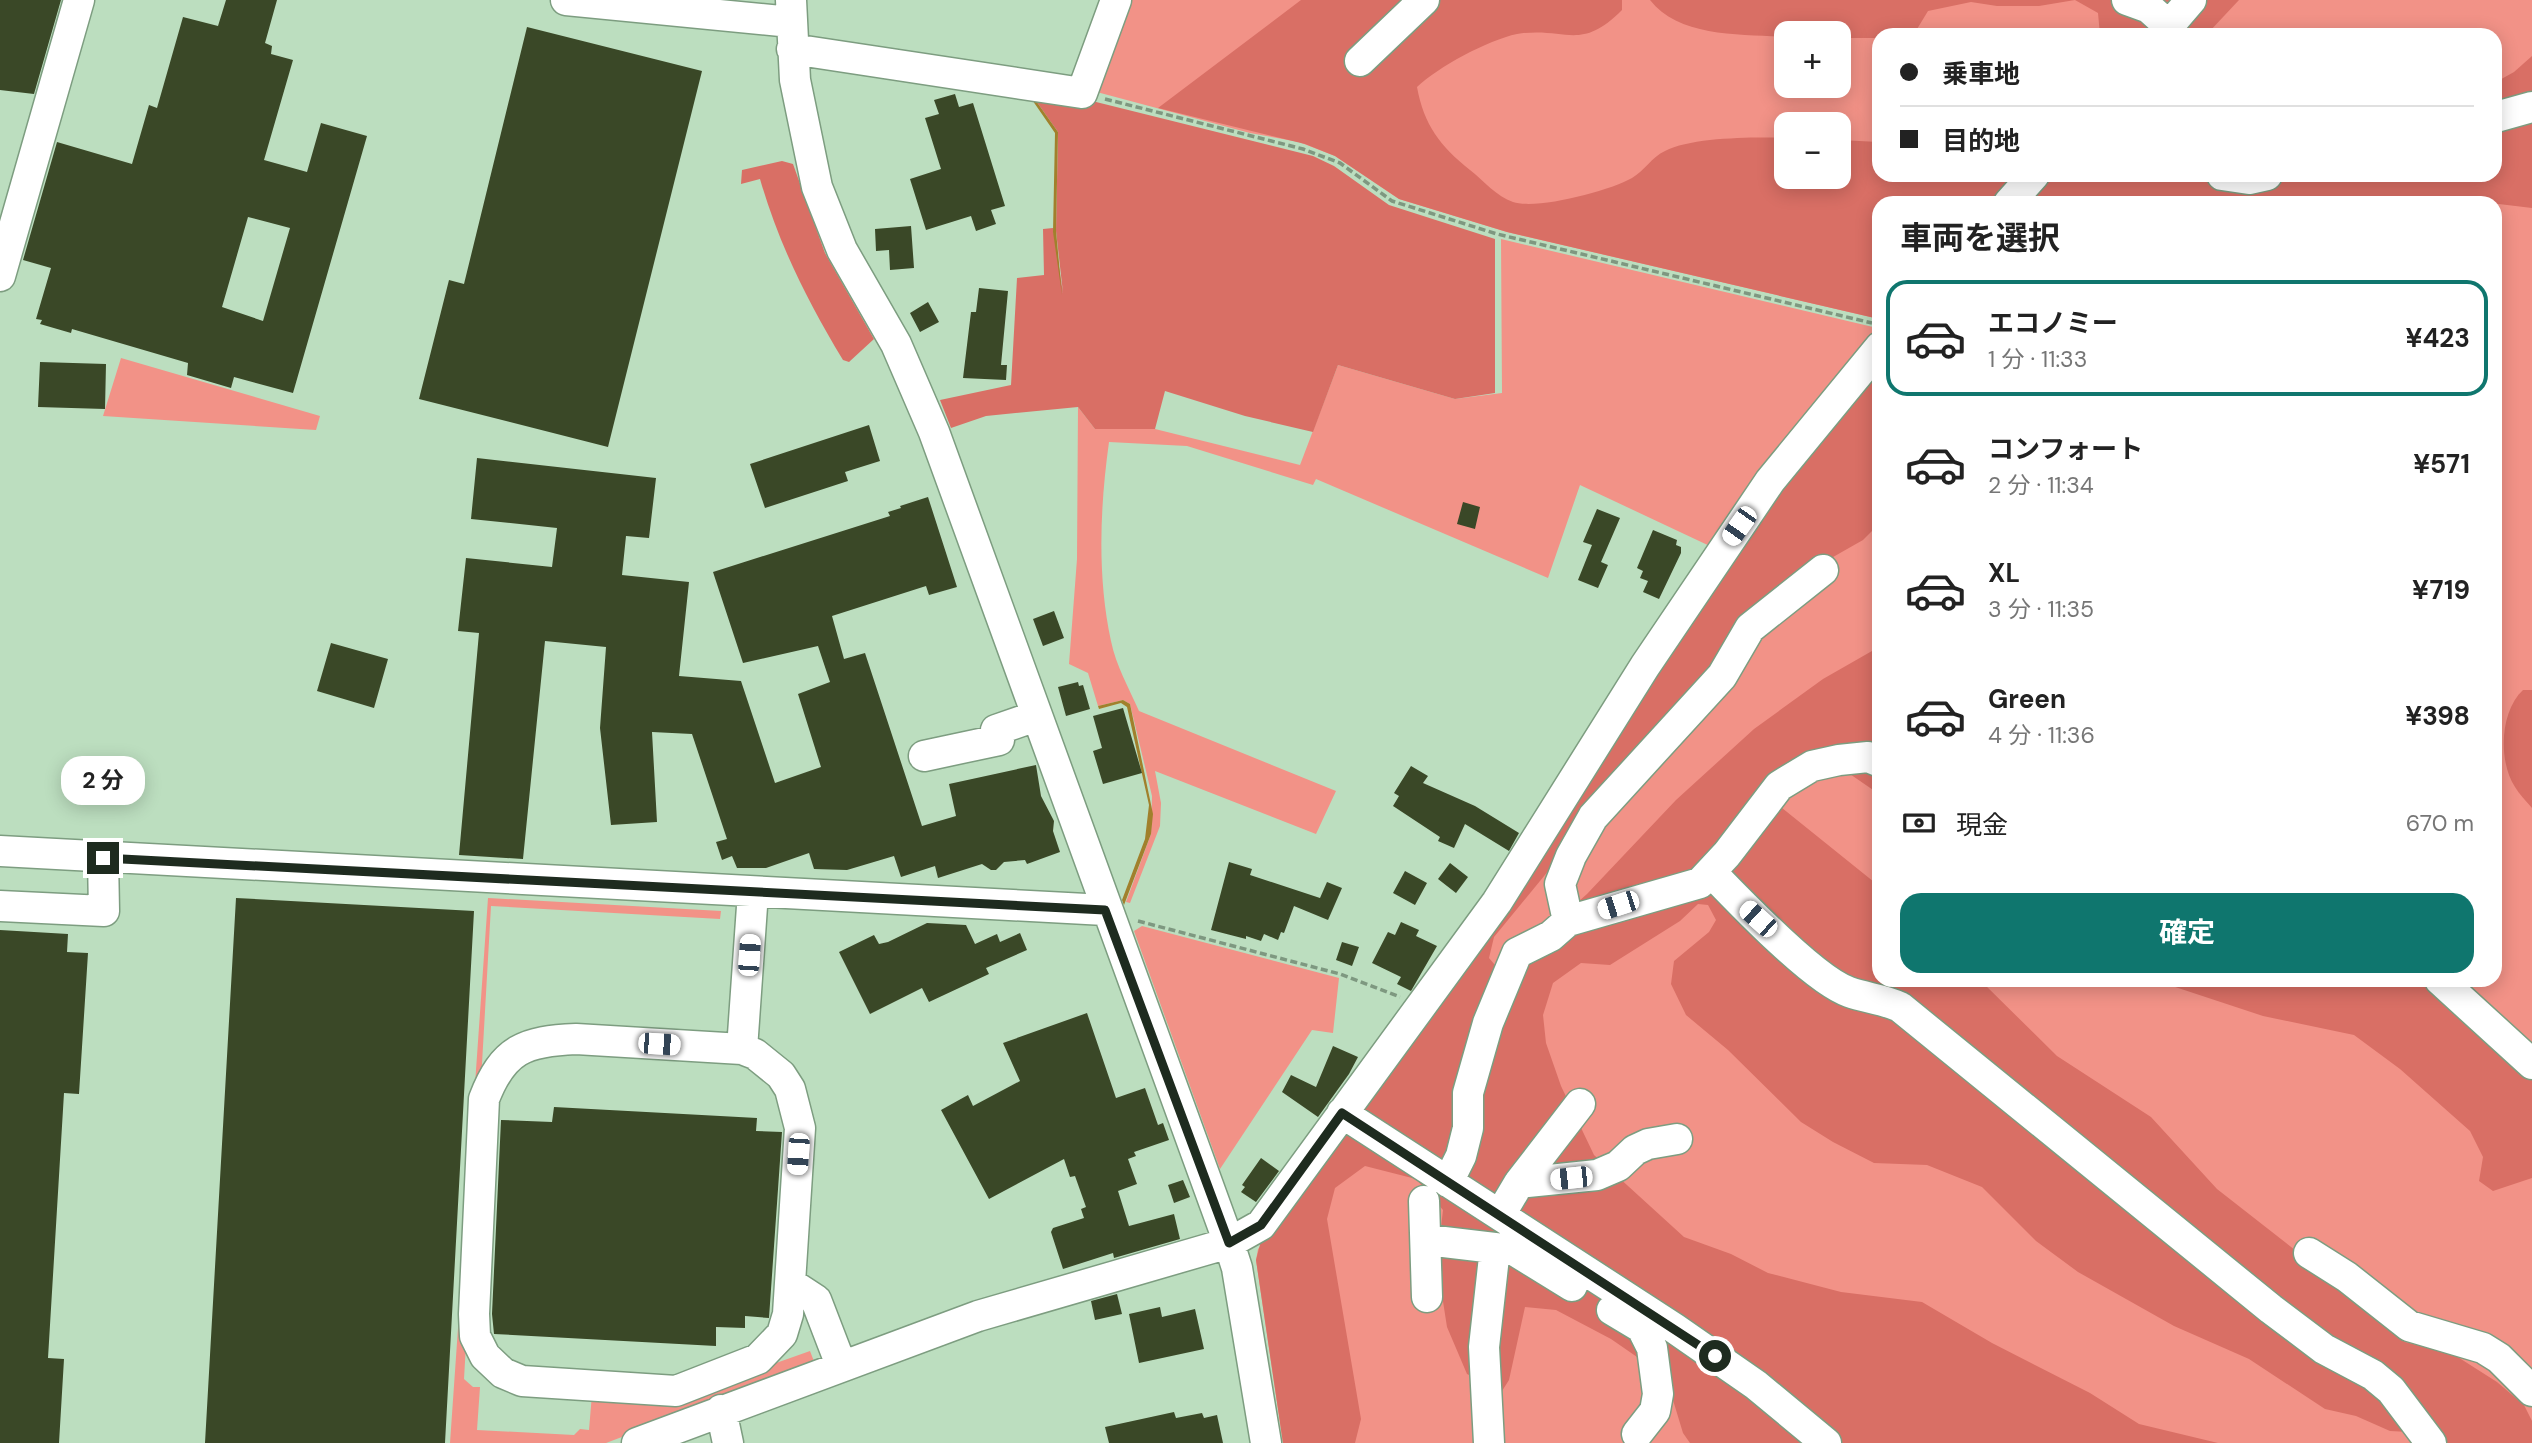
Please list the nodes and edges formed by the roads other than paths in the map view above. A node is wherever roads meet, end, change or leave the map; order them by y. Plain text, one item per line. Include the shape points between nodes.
1 (79, 0) edge
2 (566, 0) edge
3 (1116, 0) edge
4 (1424, 0) edge
5 (2127, 0) edge
6 (2191, 0) edge
7 (792, 24) edge
8 (2164, 28) edge
9 (2167, 28) edge
10 (1360, 61) dead end
11 (2532, 107) edge
12 (2502, 115) edge
13 (2028, 182) edge
14 (2016, 196) edge
15 (0, 276) edge
16 (1872, 357) edge
17 (1822, 570) dead end
18 (1036, 716) junction
19 (924, 756) dead end
20 (1872, 759) edge
21 (0, 851) edge
22 (103, 858) junction
23 (1711, 872) junction
24 (753, 892) junction
25 (0, 906) edge
26 (1105, 910) junction
27 (1568, 920) junction
28 (2448, 987) edge
29 (742, 1049) junction
30 (2532, 1064) edge
31 (1580, 1104) dead end
32 (1342, 1113) junction
33 (1677, 1139) dead end
34 (1448, 1182) junction
35 (1519, 1183) junction
36 (1424, 1201) dead end
37 (1500, 1215) junction
38 (1427, 1240) junction
39 (1229, 1243) junction
40 (1507, 1249) junction
41 (2309, 1252) dead end
42 (1561, 1255) junction
43 (790, 1283) junction
44 (1427, 1297) dead end
45 (841, 1365) junction
46 (2532, 1391) edge
47 (722, 1410) junction
48 (1637, 1434) dead end
49 (637, 1443) edge
50 (728, 1443) edge
51 (1266, 1443) edge
52 (1489, 1443) edge
53 (1826, 1443) edge
54 (2431, 1443) edge

1 - 15 street
2 - 7 street
3 - 7 street via 1082,93
4 - 10 street
5 - 8 street via 2149,8
6 - 9 street
7 - 18 street via 804,133 824,207 842,250 912,377
11 - 12 street
13 - 14 street
16 - 32 street via 1770,481 1645,666 1497,902
17 - 27 street via 1750,628 1722,676 1593,817 1560,884
18 - 19 street via 996,730 999,740
18 - 26 street
20 - 23 street via 1812,766 1779,786
21 - 22 street
22 - 24 street
22 - 25 street via 104,911
23 - 27 street via 1700,883
23 - 54 street via 1825,979 1848,992 1900,1007 2271,1309 2324,1349 2373,1375
24 - 26 street
24 - 29 street
26 - 39 street
27 - 34 street via 1551,936 1517,953 1488,1023 1468,1093 1468,1128 1461,1156
28 - 30 street
29 - 43 street via 781,1075 797,1110 800,1128
29 - 43 street via 549,1040 527,1046 507,1059 494,1073 484,1099 475,1336 494,1365 522,1381 677,1391 745,1366 769,1349 782,1334
31 - 35 street
32 - 34 street
32 - 39 street via 1261,1225
33 - 35 street via 1634,1150 1618,1166 1597,1175
34 - 37 street
35 - 37 street
36 - 38 street
37 - 42 street
38 - 40 street
38 - 44 street
39 - 45 street via 978,1316
39 - 51 street
40 - 42 street
40 - 48 street via 1642,1328 1652,1348 1658,1394 1655,1411
40 - 52 street via 1494,1257 1484,1347
41 - 46 street via 2409,1326 2483,1348
42 - 53 street via 1756,1385
43 - 45 street via 816,1300
45 - 47 street
47 - 49 street
47 - 50 street

